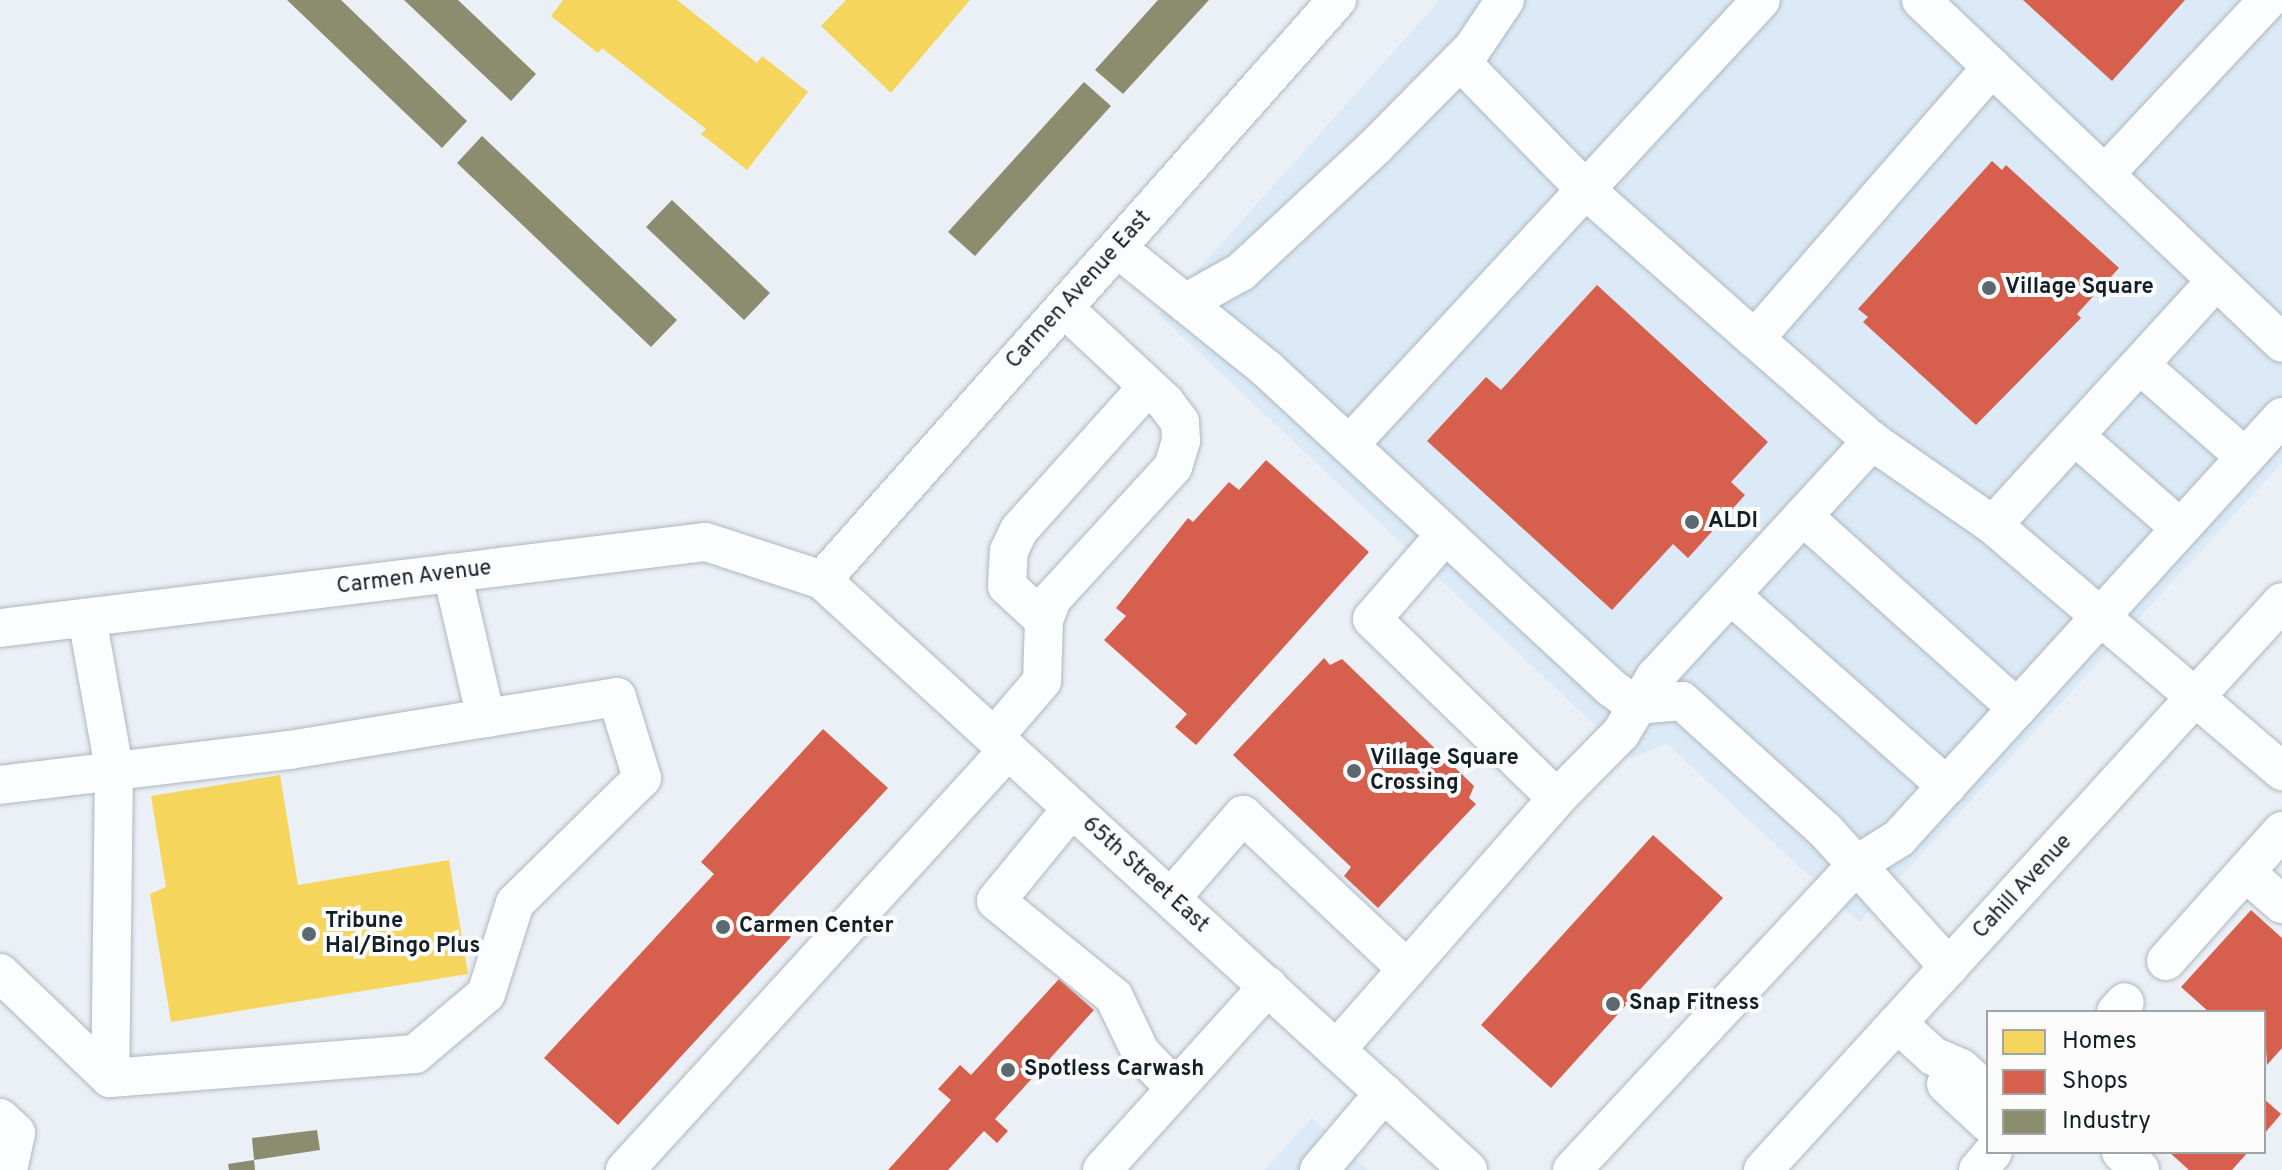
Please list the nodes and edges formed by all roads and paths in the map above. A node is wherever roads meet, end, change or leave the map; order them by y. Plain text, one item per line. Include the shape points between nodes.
1 (1337, 0) edge
2 (1505, 0) edge
3 (1761, 0) edge
4 (1921, 0) edge
5 (2268, 0) edge
6 (1460, 61) junction
7 (1992, 67) junction
8 (2106, 173) junction
9 (1587, 191) junction
10 (1117, 248) junction
11 (2216, 281) junction
12 (1185, 303) junction
13 (1064, 308) junction
14 (1755, 339) junction
15 (2282, 343) edge
16 (2140, 365) junction
17 (1148, 386) junction
18 (2282, 417) edge
19 (2075, 436) junction
20 (1872, 441) junction
21 (1349, 445) junction
22 (2245, 457) junction
23 (1803, 516) junction
24 (1993, 525) junction
25 (2180, 528) junction
26 (1445, 535) junction
27 (452, 573) junction
28 (822, 580) junction
29 (1732, 596) junction
30 (2282, 602) edge
31 (2102, 615) junction
32 (87, 618) junction
33 (1044, 620) junction
34 (0, 628) edge
35 (2199, 695) junction
36 (1635, 705) junction
37 (2017, 708) junction
38 (486, 718) junction
39 (1001, 743) junction
40 (114, 768) junction
41 (2282, 771) edge
42 (0, 785) edge
43 (1947, 786) junction
44 (1557, 798) junction
45 (1072, 808) junction
46 (2282, 831) edge
47 (1856, 865) junction
48 (2245, 872) junction
49 (1171, 898) junction
50 (2282, 904) edge
51 (2166, 961) dead end
52 (1949, 967) junction
53 (1407, 969) junction
54 (0, 973) edge
55 (1268, 986) junction
56 (1897, 1023) junction
57 (1336, 1050) junction
58 (1933, 1056) junction
59 (110, 1078) junction
60 (1175, 1088) junction
61 (1986, 1091) edge
62 (1384, 1093) junction
63 (0, 1118) edge
64 (1986, 1121) edge
65 (1991, 1154) edge
66 (2123, 1154) edge
67 (8, 1170) edge
68 (625, 1170) edge
69 (1102, 1170) edge
70 (1319, 1170) edge
71 (1468, 1170) edge
72 (1572, 1170) edge
73 (1763, 1170) edge
74 (1978, 1170) edge
75 (2140, 1170) edge

1 - 10 street, Carmen Avenue East
2 - 6 street
3 - 9 street
4 - 7 street
5 - 8 street
6 - 9 street
6 - 12 street via 1241,272
7 - 8 street
7 - 14 street
8 - 11 street
9 - 14 street
9 - 21 street
10 - 12 street
10 - 13 street, Carmen Avenue East
11 - 15 street
11 - 16 street
12 - 21 street
13 - 17 street
13 - 28 street, Carmen Avenue East
14 - 20 street
16 - 19 street
16 - 22 street
17 - 33 street via 1180,422 1173,467 1069,577
17 - 33 street via 1019,530 1009,551 1007,586
18 - 22 street
19 - 24 street
19 - 25 street
20 - 23 street
20 - 24 street
21 - 26 street
22 - 25 street
23 - 29 street
23 - 37 street
24 - 31 street
25 - 31 street
26 - 36 street
26 - 44 street via 1372,619
27 - 28 street, Carmen Avenue via 706,542
27 - 32 street, Carmen Avenue
27 - 38 street
28 - 39 street, 65th Street East
29 - 36 street
29 - 43 street
30 - 35 street, Cahill Avenue
31 - 35 street
31 - 37 street
32 - 34 street, Carmen Avenue
32 - 40 street
33 - 39 street via 1042,681
35 - 41 street
35 - 52 street, Cahill Avenue
36 - 44 street via 1621,733
36 - 47 street via 1682,701 1825,830
37 - 43 street
38 - 40 street via 290,750
38 - 59 street via 617,697 642,778 515,903 486,994 415,1054
39 - 45 street, 65th Street East
39 - 68 street
40 - 42 street
40 - 59 street
43 - 47 street via 1899,838
44 - 53 street
45 - 49 street, 65th Street East
45 - 60 street via 996,901 1114,997 1141,1053
46 - 48 street
47 - 52 street
47 - 72 street
48 - 50 street
48 - 51 street
49 - 53 street via 1243,815
49 - 55 street, 65th Street East
52 - 56 street, Cahill Avenue
53 - 57 street
54 - 59 street
55 - 57 street, 65th Street East
55 - 60 street
56 - 58 street
56 - 73 street, Cahill Avenue
57 - 62 street, 65th Street East
58 - 61 street via 1961,1068
58 - 64 street via 1947,1086
60 - 69 street
62 - 70 street
62 - 71 street, 65th Street East
63 - 67 street via 16,1133
65 - 74 street
66 - 75 street

